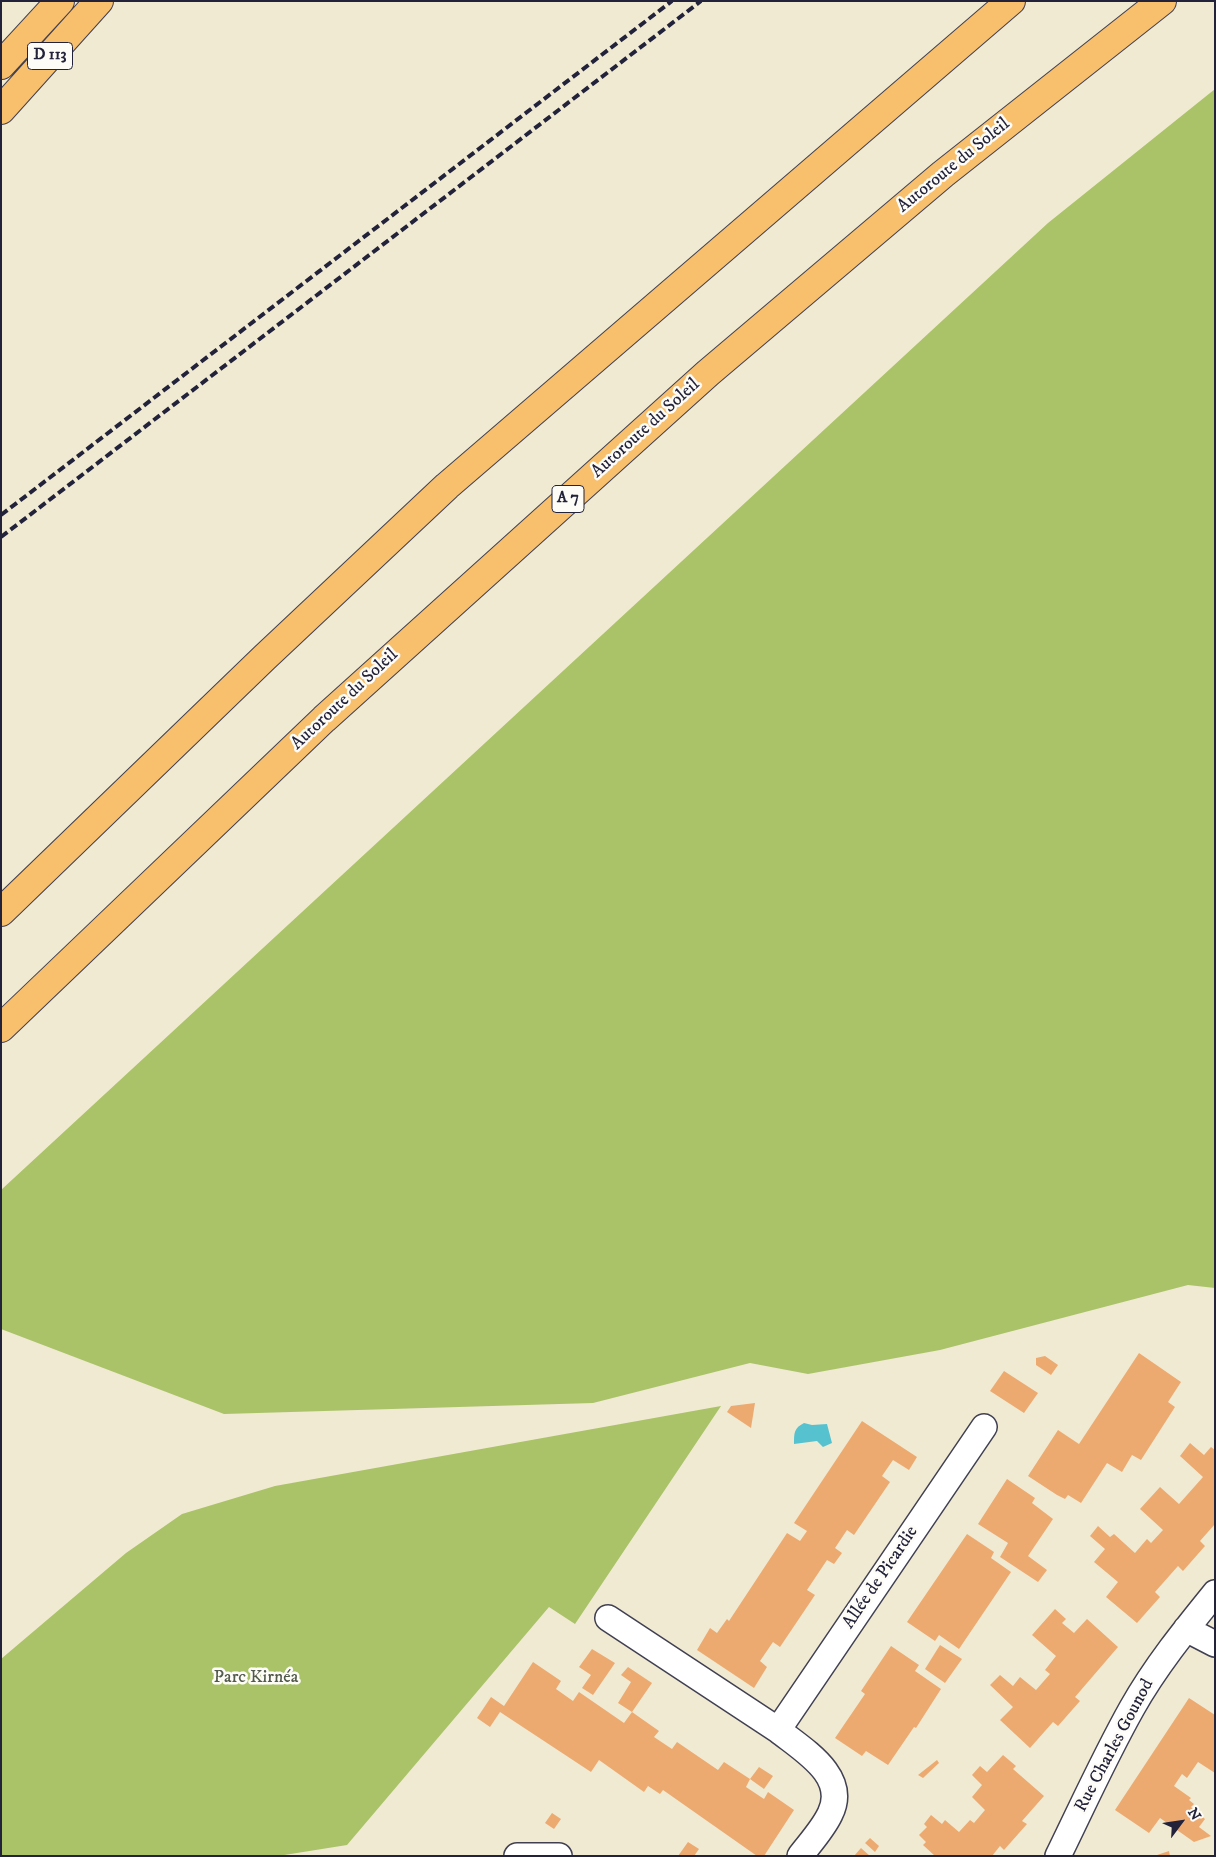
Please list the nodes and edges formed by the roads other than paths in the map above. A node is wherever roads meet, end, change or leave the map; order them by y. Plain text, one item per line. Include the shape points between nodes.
1 (39, 1) edge
2 (60, 1) edge
3 (99, 1) edge
4 (1011, 1) edge
5 (1162, 1) edge
6 (1, 48) edge
7 (1, 65) edge
8 (1, 110) edge
9 (1, 912) edge
10 (1, 1028) edge
11 (984, 1427) dead end
12 (1215, 1593) edge
13 (608, 1618) dead end
14 (1186, 1629) junction
15 (1215, 1644) edge
16 (778, 1730) junction
17 (517, 1856) edge
18 (558, 1856) edge
19 (800, 1856) edge
20 (1058, 1856) edge

1 - 6 main road, D 113
2 - 7 main road, D 113
3 - 8 main road, D 113
4 - 9 main road via 447,486 257,664
5 - 10 main road, Autoroute du Soleil / A 7 via 943,174 701,380 324,719
11 - 16 street, Allée de Picardie
12 - 14 street, Rue Charles Gounod
13 - 16 street
14 - 15 street
14 - 20 street, Rue Charles Gounod via 1132,1709
16 - 19 street via 822,1765 832,1783 835,1801 829,1816
17 - 18 street

